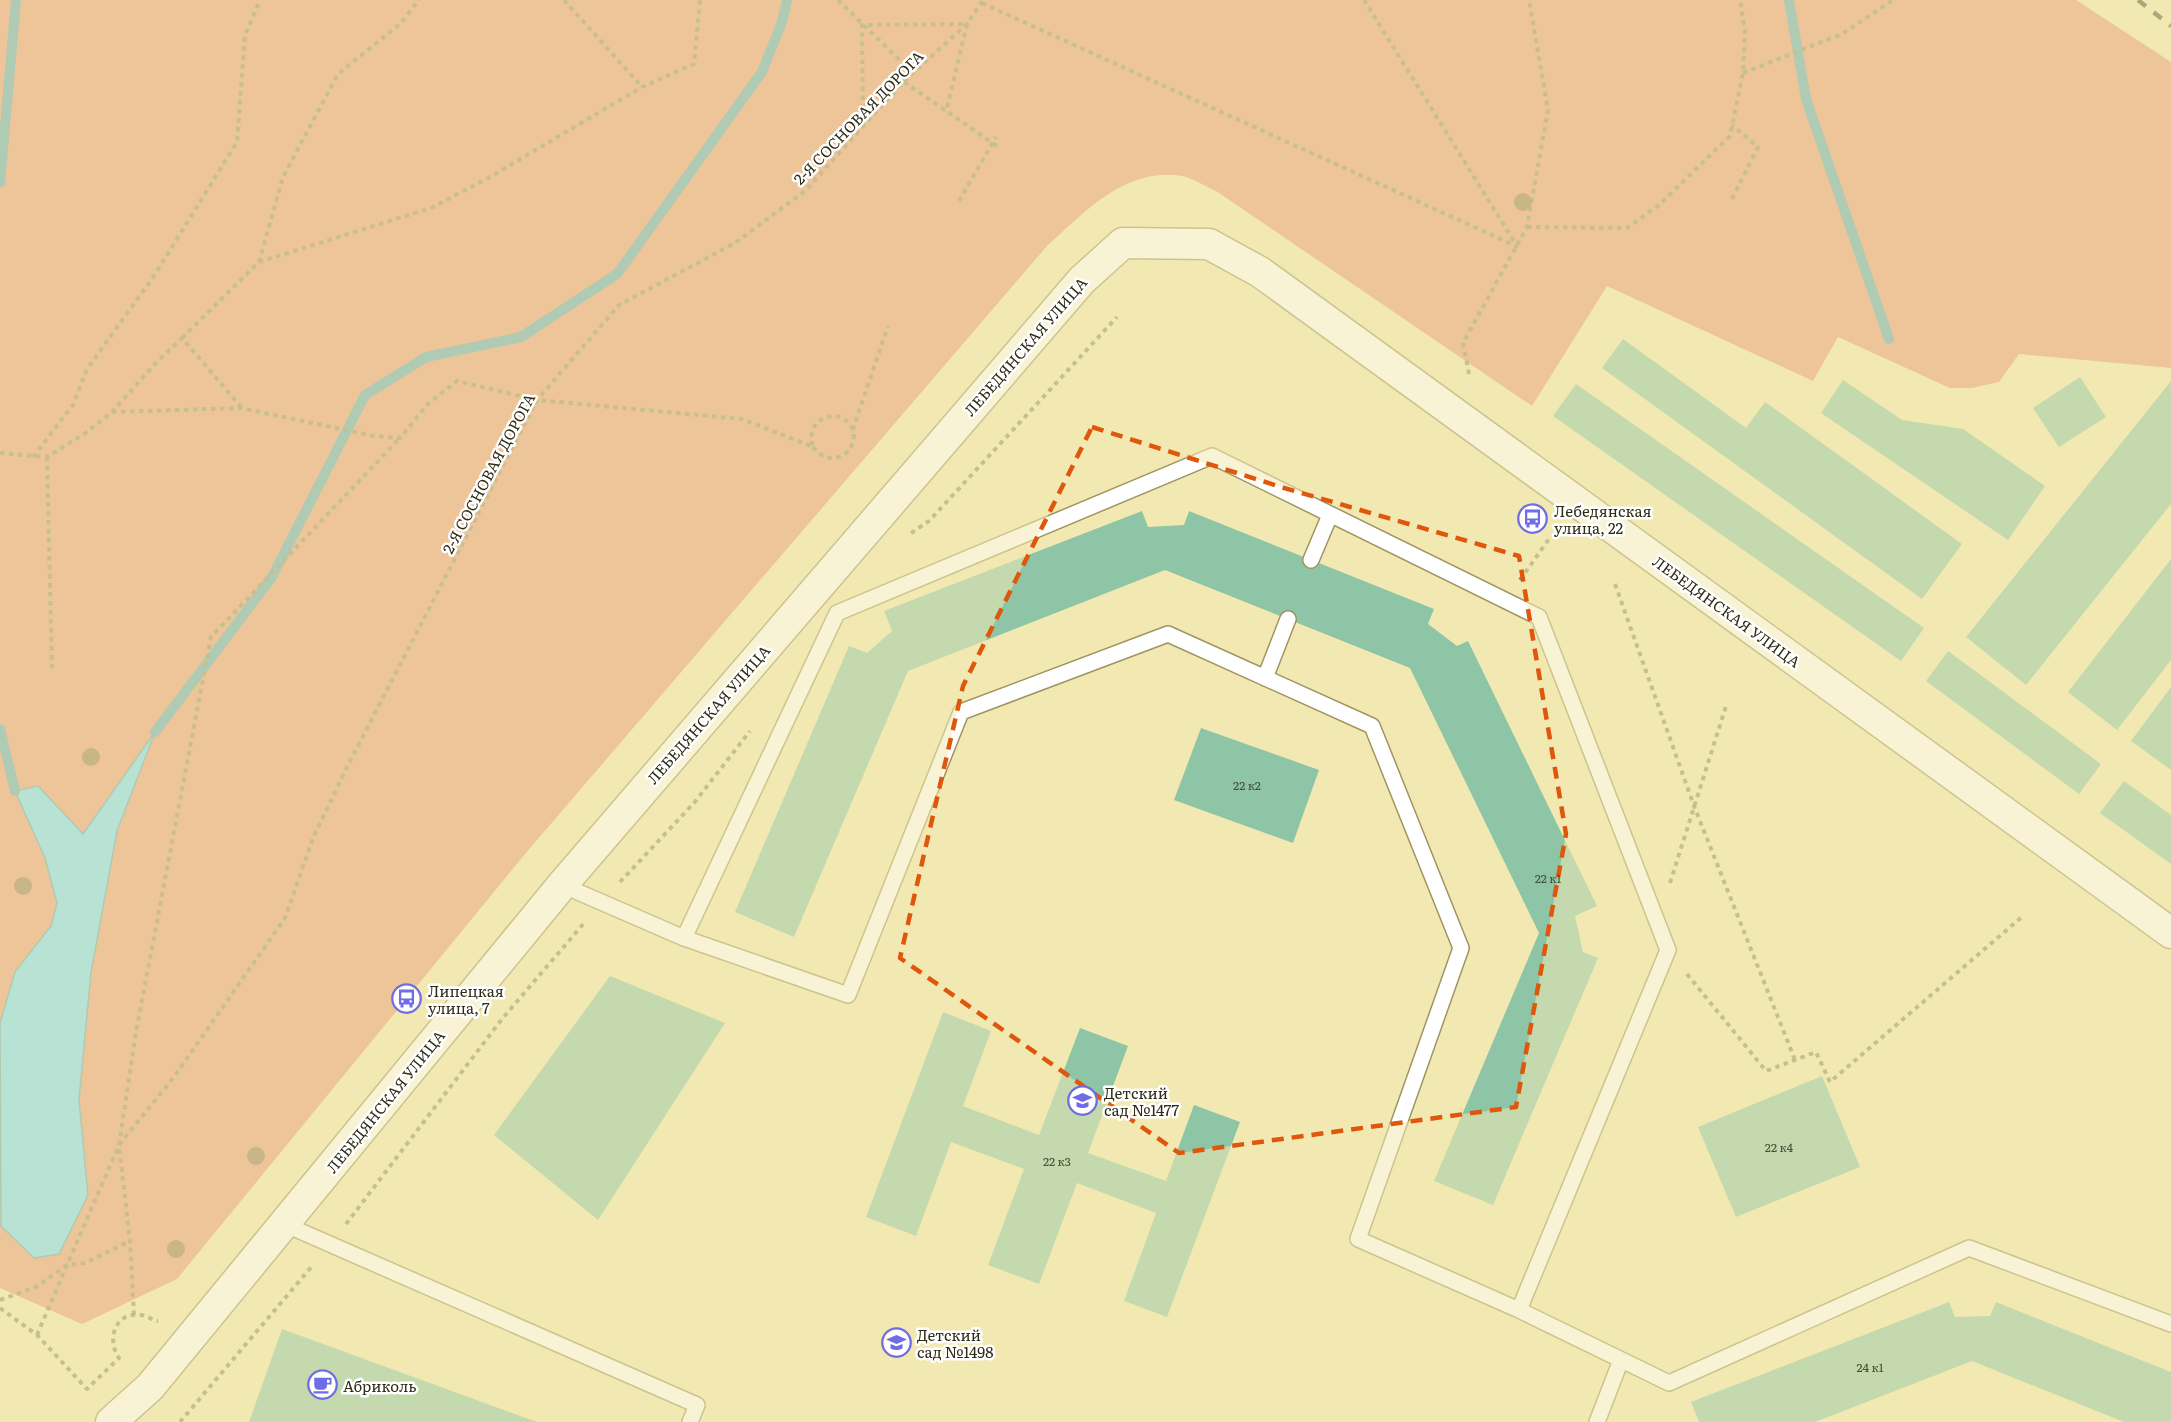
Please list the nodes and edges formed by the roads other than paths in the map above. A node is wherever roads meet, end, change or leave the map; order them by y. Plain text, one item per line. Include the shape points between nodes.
1 (1330, 515) junction
2 (1311, 560) dead end
3 (1288, 619) dead end
4 (1264, 678) junction
5 (562, 885) junction
6 (2171, 933) edge
7 (684, 938) junction
8 (284, 1224) junction
9 (1519, 1310) junction
10 (2171, 1324) edge
11 (1621, 1360) junction
12 (111, 1422) edge
13 (690, 1422) edge
14 (1597, 1422) edge

1 - 2 lane
1 - 7 lane via 1212,456 837,613
1 - 9 lane via 1539,617 1668,950
3 - 4 lane
4 - 7 lane via 1168,634 961,712 848,995
4 - 9 lane via 1372,726 1461,948 1358,1239
5 - 6 street, ЛЕБЕДЯНСКАЯ УЛИЦА via 1082,280 1122,243 1161,242 1209,244 1260,272
5 - 7 lane
5 - 8 street, ЛЕБЕДЯНСКАЯ УЛИЦА
8 - 12 street, ЛЕБЕДЯНСКАЯ УЛИЦА via 150,1387
8 - 13 lane via 697,1406
9 - 11 lane
10 - 11 lane via 1969,1248 1669,1383
11 - 14 lane

